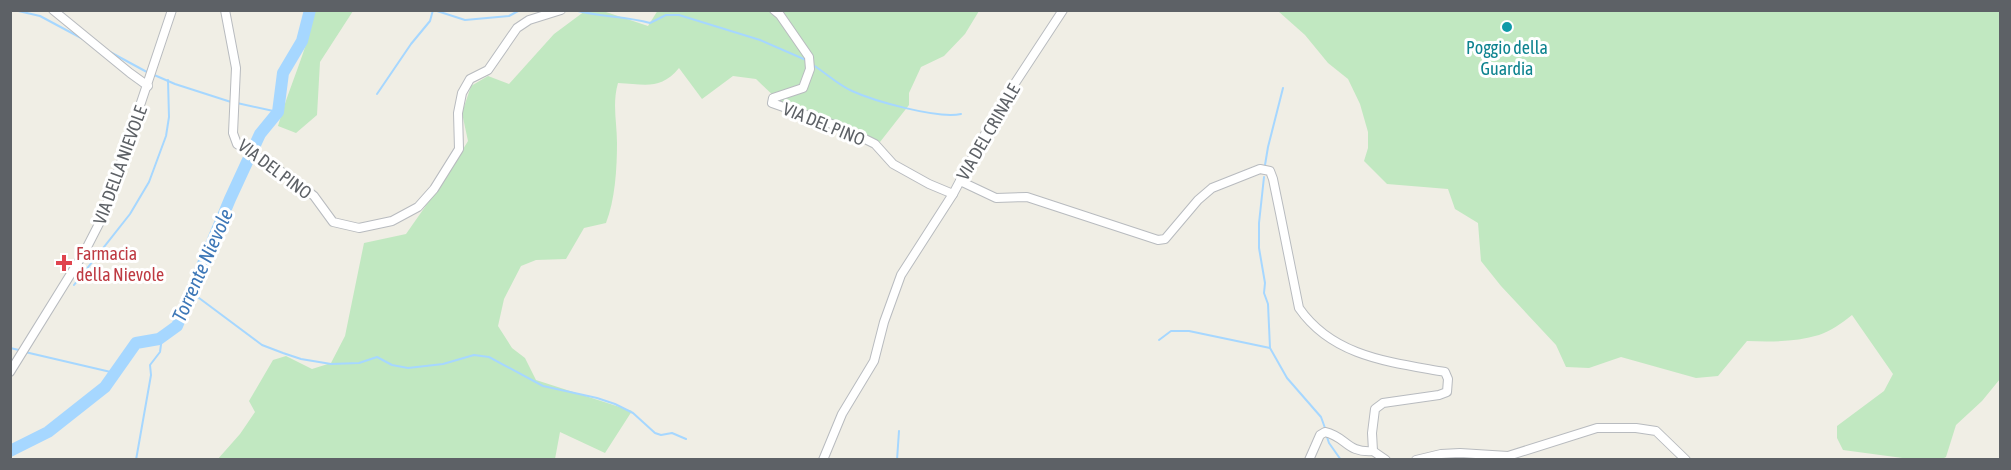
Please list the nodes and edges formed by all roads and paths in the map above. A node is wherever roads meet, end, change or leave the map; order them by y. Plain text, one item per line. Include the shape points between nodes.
1 (52, 10) edge
2 (172, 10) edge
3 (225, 10) edge
4 (561, 10) edge
5 (774, 10) edge
6 (1063, 10) edge
7 (148, 86) junction
8 (960, 181) junction
9 (953, 194) junction
10 (17, 358) edge
11 (10, 372) edge
12 (1373, 451) junction
13 (823, 459) edge
14 (1309, 459) edge
15 (1386, 459) edge
16 (1416, 459) edge
17 (1686, 459) edge

1 - 7 street
2 - 7 street, VIA DELLA NIEVOLE
3 - 4 street, VIA DEL PINO via 236,68 233,133 237,144 314,196 333,222 359,228 392,221 418,207 459,149 458,113 470,79 488,70 517,28
5 - 9 street, VIA DEL PINO via 809,57 810,69 803,88 773,98 772,103 875,144 893,164
6 - 8 street, VIA DEL CRINALE via 1000,106
7 - 10 street, VIA DELLA NIEVOLE via 103,216
8 - 9 street, VIA DEL CRINALE
8 - 12 street via 996,198 1027,197 1158,240 1166,239 1212,188 1260,169 1270,171 1299,308 1307,321 1350,351 1445,372 1448,379 1447,392 1383,403 1375,409
9 - 13 street, VIA DEL CRINALE via 901,275 874,361 842,414
10 - 11 street, VIA DELLA NIEVOLE
12 - 14 street via 1357,451 1324,432
12 - 15 street
16 - 17 street via 1460,453 1508,456 1597,428 1610,428 1656,431

